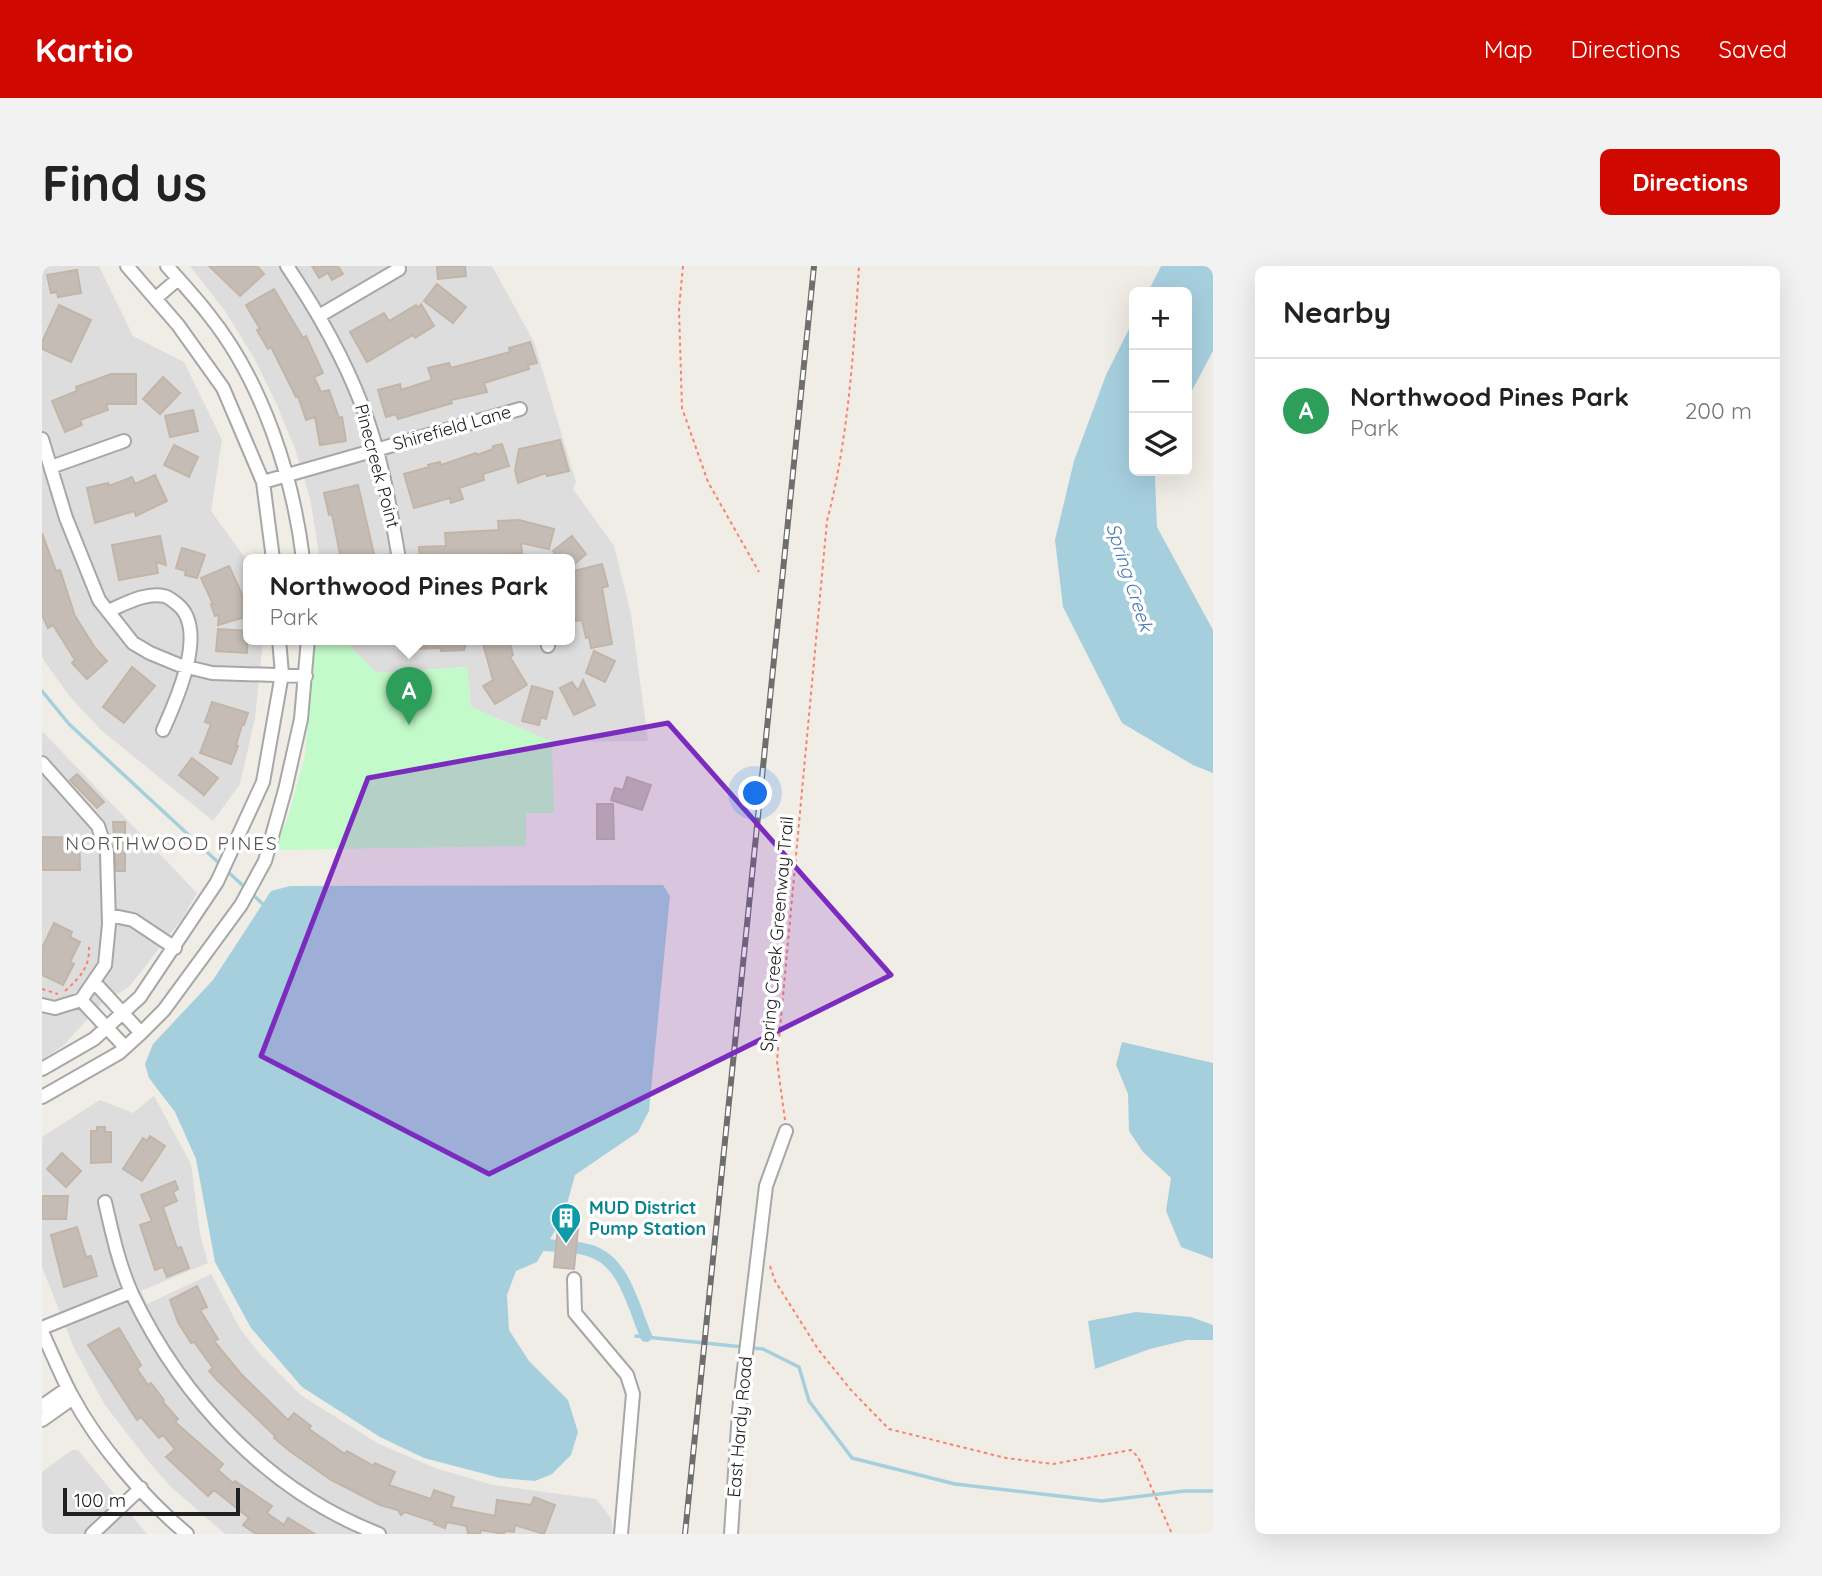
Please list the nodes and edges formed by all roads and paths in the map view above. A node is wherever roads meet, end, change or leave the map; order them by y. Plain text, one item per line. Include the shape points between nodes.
1 (127, 266) edge
2 (167, 266) edge
3 (287, 266) edge
4 (683, 266) edge
5 (859, 266) edge
6 (399, 268) dead end
7 (178, 279) junction
8 (156, 298) junction
9 (319, 316) junction
10 (520, 409) dead end
11 (42, 439) edge
12 (124, 441) dead end
13 (376, 450) junction
14 (51, 467) junction
15 (288, 476) junction
16 (263, 482) junction
17 (272, 554) edge
18 (302, 554) edge
19 (399, 554) edge
20 (759, 572) dead end
21 (108, 611) junction
22 (280, 645) edge
23 (308, 645) edge
24 (188, 667) junction
25 (282, 674) junction
26 (306, 676) junction
27 (163, 730) dead end
28 (42, 763) edge
29 (109, 915) junction
30 (89, 946) dead end
31 (175, 948) junction
32 (95, 982) junction
33 (42, 989) edge
34 (81, 1000) junction
35 (42, 1005) edge
36 (123, 1013) junction
37 (107, 1027) junction
38 (141, 1033) junction
39 (125, 1047) junction
40 (42, 1069) edge
41 (42, 1097) edge
42 (786, 1131) joint
43 (105, 1202) dead end
44 (768, 1259) dead end
45 (574, 1279) dead end
46 (131, 1292) junction
47 (42, 1330) edge
48 (71, 1393) junction
49 (42, 1406) edge
50 (42, 1420) edge
51 (141, 1488) junction
52 (372, 1533) edge
53 (92, 1534) edge
54 (187, 1534) edge
55 (621, 1534) edge
56 (731, 1534) edge
57 (1172, 1534) edge

1 - 8 street
2 - 7 street
3 - 9 street, Pinecreek Point
4 - 20 path via 679,309 682,408 708,482
5 - 42 path, Spring Creek Greenway Trail via 838,471 827,522 777,1061
6 - 9 street
7 - 8 street
7 - 15 street via 211,316 238,360
8 - 16 street via 223,388
9 - 13 street, Pinecreek Point via 362,404
10 - 13 street, Shirefield Lane
11 - 14 street
12 - 14 street
13 - 15 street, Shirefield Lane
13 - 19 street, Pinecreek Point
14 - 21 street via 66,518 99,600
15 - 16 street, Shirefield Lane
15 - 18 street
16 - 17 street
21 - 24 street via 133,643
21 - 24 street via 150,595 167,596 183,609 190,625
22 - 25 street
23 - 26 street
24 - 25 street via 236,675
24 - 27 street
25 - 26 street
25 - 31 street via 263,782 217,882
26 - 38 street via 297,743 265,861 241,905 164,1010
28 - 29 street via 98,826 107,853
29 - 31 street via 133,920
29 - 32 street via 104,965
30 - 33 path via 83,975 61,995
31 - 36 street
32 - 34 street
32 - 36 street
34 - 35 street via 55,1008
34 - 37 street
36 - 37 street
36 - 38 street
37 - 39 street
37 - 40 street
38 - 39 street
39 - 41 street
42 - 56 street, East Hardy Road via 766,1186 739,1411
43 - 46 street
44 - 57 path via 775,1281 818,1349 889,1429 1006,1458 1053,1464 1131,1450
45 - 55 street via 575,1313 627,1375 633,1394
46 - 47 street
46 - 52 street via 169,1359 234,1439 270,1471
47 - 48 street
48 - 49 street
48 - 50 street
48 - 51 street
51 - 53 street
51 - 54 street

